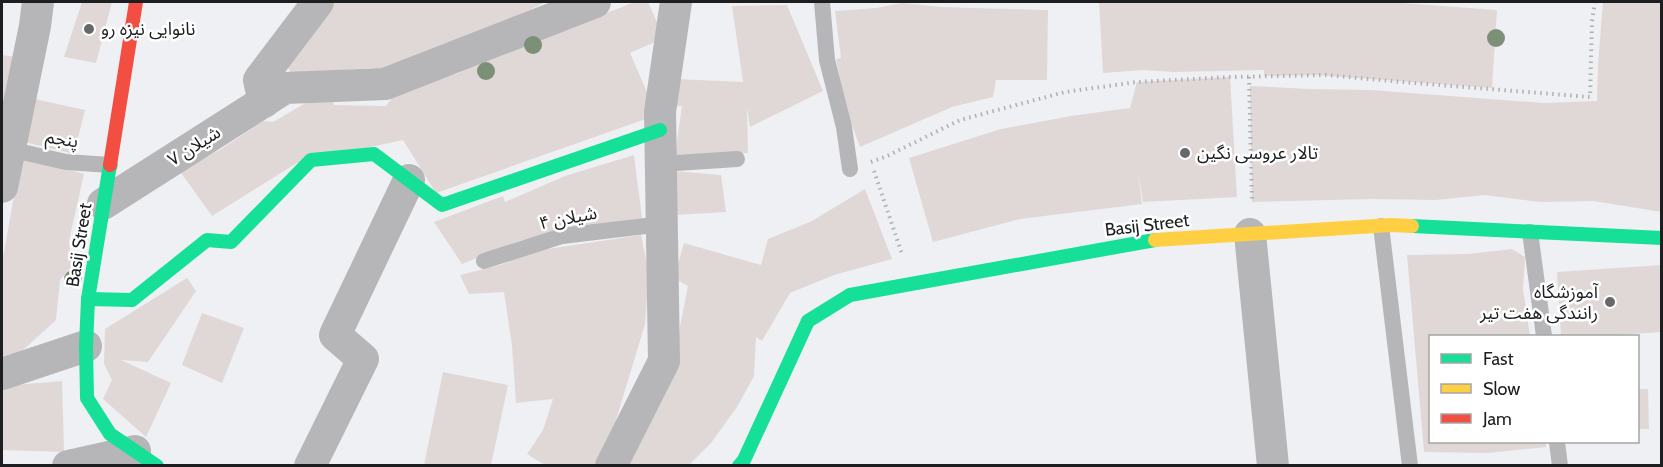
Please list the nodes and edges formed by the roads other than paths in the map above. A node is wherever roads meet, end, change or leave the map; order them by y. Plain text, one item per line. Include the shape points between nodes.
1 (38, 2) edge
2 (136, 2) edge
3 (318, 2) edge
4 (676, 2) edge
5 (822, 2) edge
6 (585, 3) edge
7 (275, 95) junction
8 (660, 130) junction
9 (9, 149) junction
10 (737, 159) dead end
11 (661, 164) junction
12 (110, 165) junction
13 (850, 169) dead end
14 (409, 180) junction
15 (2, 187) edge
16 (104, 204) junction
17 (662, 224) junction
18 (1381, 226) junction
19 (1530, 232) junction
20 (1250, 234) junction
21 (1662, 238) edge
22 (484, 261) dead end
23 (88, 299) junction
24 (1544, 335) edge
25 (86, 346) junction
26 (2, 374) edge
27 (1557, 443) edge
28 (146, 458) edge
29 (68, 465) edge
30 (310, 465) edge
31 (611, 465) edge
32 (739, 465) edge
33 (1273, 465) edge
34 (1410, 465) edge
35 (1560, 465) edge

1 - 9 street
2 - 12 street, Basij Street
3 - 7 street via 259,80
4 - 8 street
5 - 13 lane via 827,60
6 - 7 street via 385,84
7 - 16 street, شیلان ۷
8 - 11 street
8 - 14 street via 442,205
9 - 12 lane, پنجم via 66,162
9 - 15 street
10 - 11 lane
11 - 17 street
12 - 16 street, Basij Street
14 - 23 street via 374,154 311,160 231,242 207,240 132,300
14 - 30 street via 335,335 363,359
16 - 23 street, Basij Street
17 - 22 lane, شیلان ۴ via 562,236
17 - 31 street via 664,360
18 - 19 street, Basij Street
18 - 20 street, Basij Street
18 - 34 lane
19 - 21 street, Basij Street
19 - 24 lane
20 - 32 street, Basij Street via 1151,240 850,295 808,321
20 - 33 street
23 - 25 street, Basij Street
25 - 26 street
25 - 28 street, Basij Street via 87,398 110,434
27 - 35 lane
28 - 29 street

